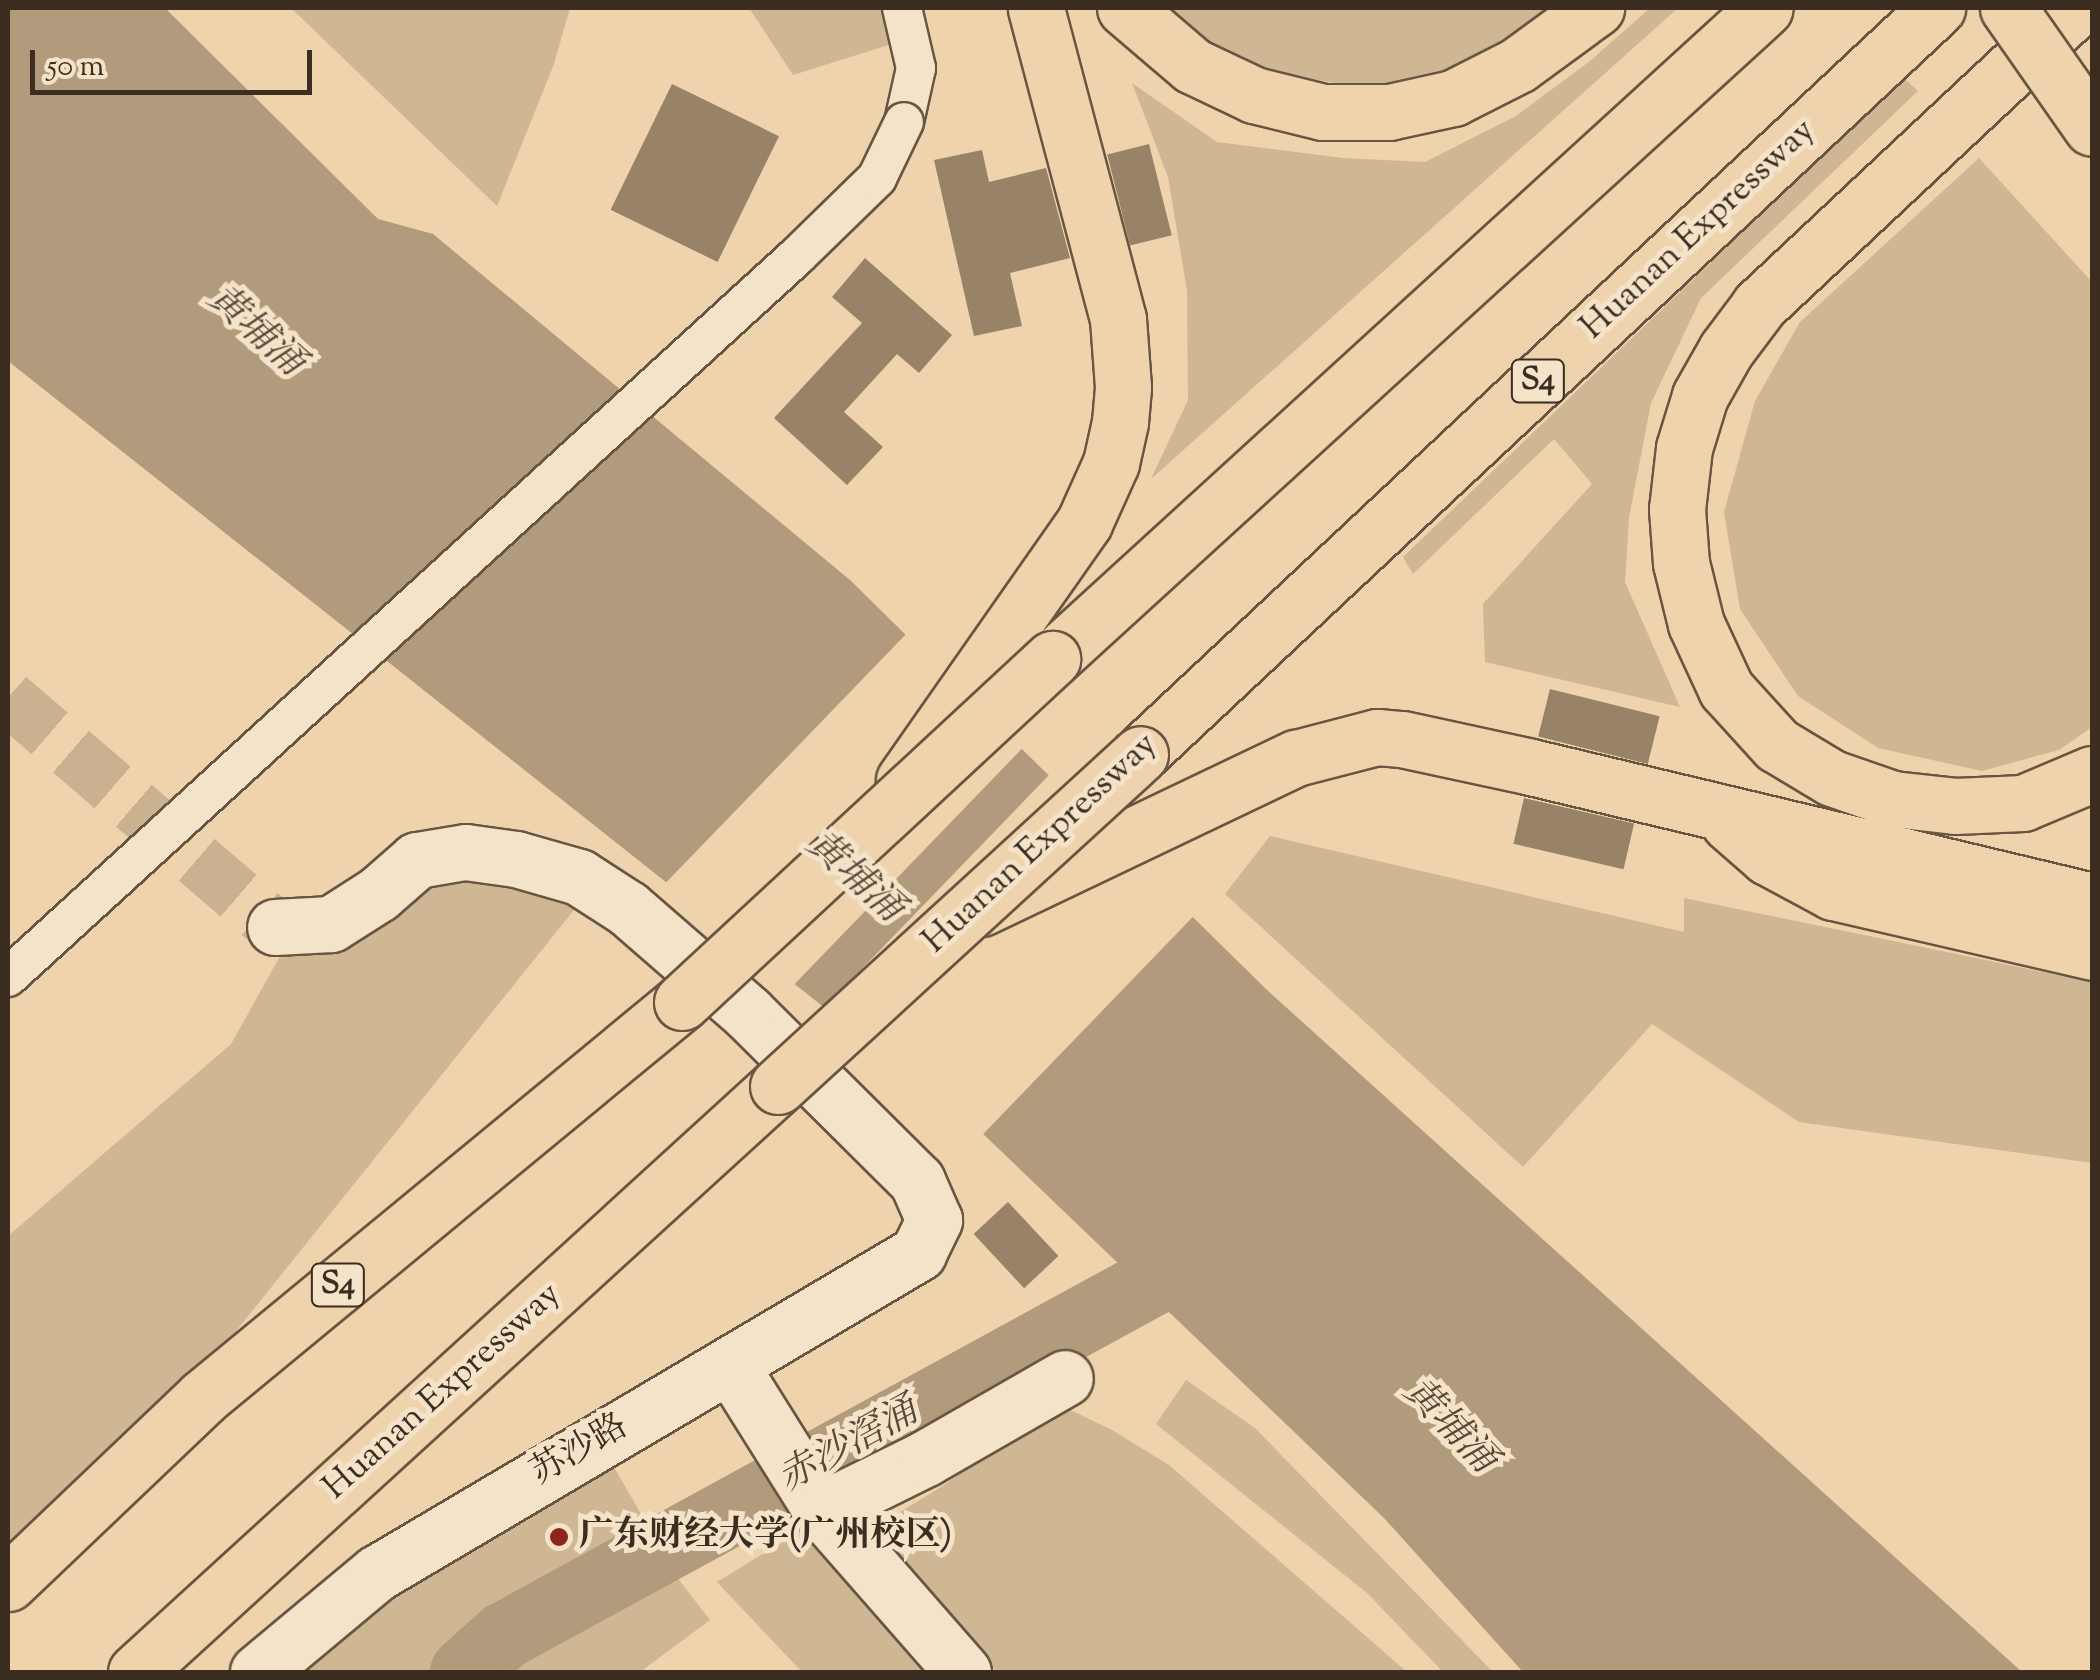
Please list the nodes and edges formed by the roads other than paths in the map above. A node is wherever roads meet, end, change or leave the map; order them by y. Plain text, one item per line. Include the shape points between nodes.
1 (902, 8) edge
2 (1036, 8) edge
3 (1125, 8) edge
4 (1596, 8) edge
5 (1765, 8) edge
6 (1937, 8) edge
7 (2008, 8) edge
8 (2077, 8) edge
9 (2092, 128) edge
10 (2092, 774) edge
11 (1720, 814) junction
12 (872, 826) junction
13 (2092, 901) edge
14 (962, 917) junction
15 (275, 926) tunnel mouth
16 (2092, 952) edge
17 (8, 977) edge
18 (730, 1365) junction
19 (1064, 1378) dead end
20 (821, 1510) junction
21 (8, 1582) edge
22 (136, 1672) edge
23 (258, 1672) edge
24 (964, 1672) edge

1 - 17 street, bridge via 916,68 904,122 877,178
2 - 12 highway, bridge via 1118,319 1123,386 1111,463 1098,496
3 - 4 highway via 1193,66 1254,95 1340,112 1389,112 1454,98 1518,65
5 - 12 highway, S4, bridge
6 - 14 highway, Huanan Expressway / S4, bridge
7 - 9 highway, bridge
8 - 10 highway via 1759,306 1700,396 1684,448 1677,509 1696,624 1726,689 1778,745 1848,784 1893,799 1955,806 2023,803
11 - 13 highway
11 - 14 highway, bridge via 1402,738 1377,738 1296,758
11 - 16 highway via 1768,857 1833,892
12 - 21 highway, S4, bridge via 682,1002 202,1398
14 - 22 highway, Huanan Expressway / S4, bridge
15 - 18 street, 苏沙路 via 331,924 417,860 465,852 516,859 579,877 628,908 748,1013 917,1181 934,1220 918,1253
18 - 20 street
18 - 23 street, 苏沙路 via 377,1573
19 - 20 street
20 - 24 street

